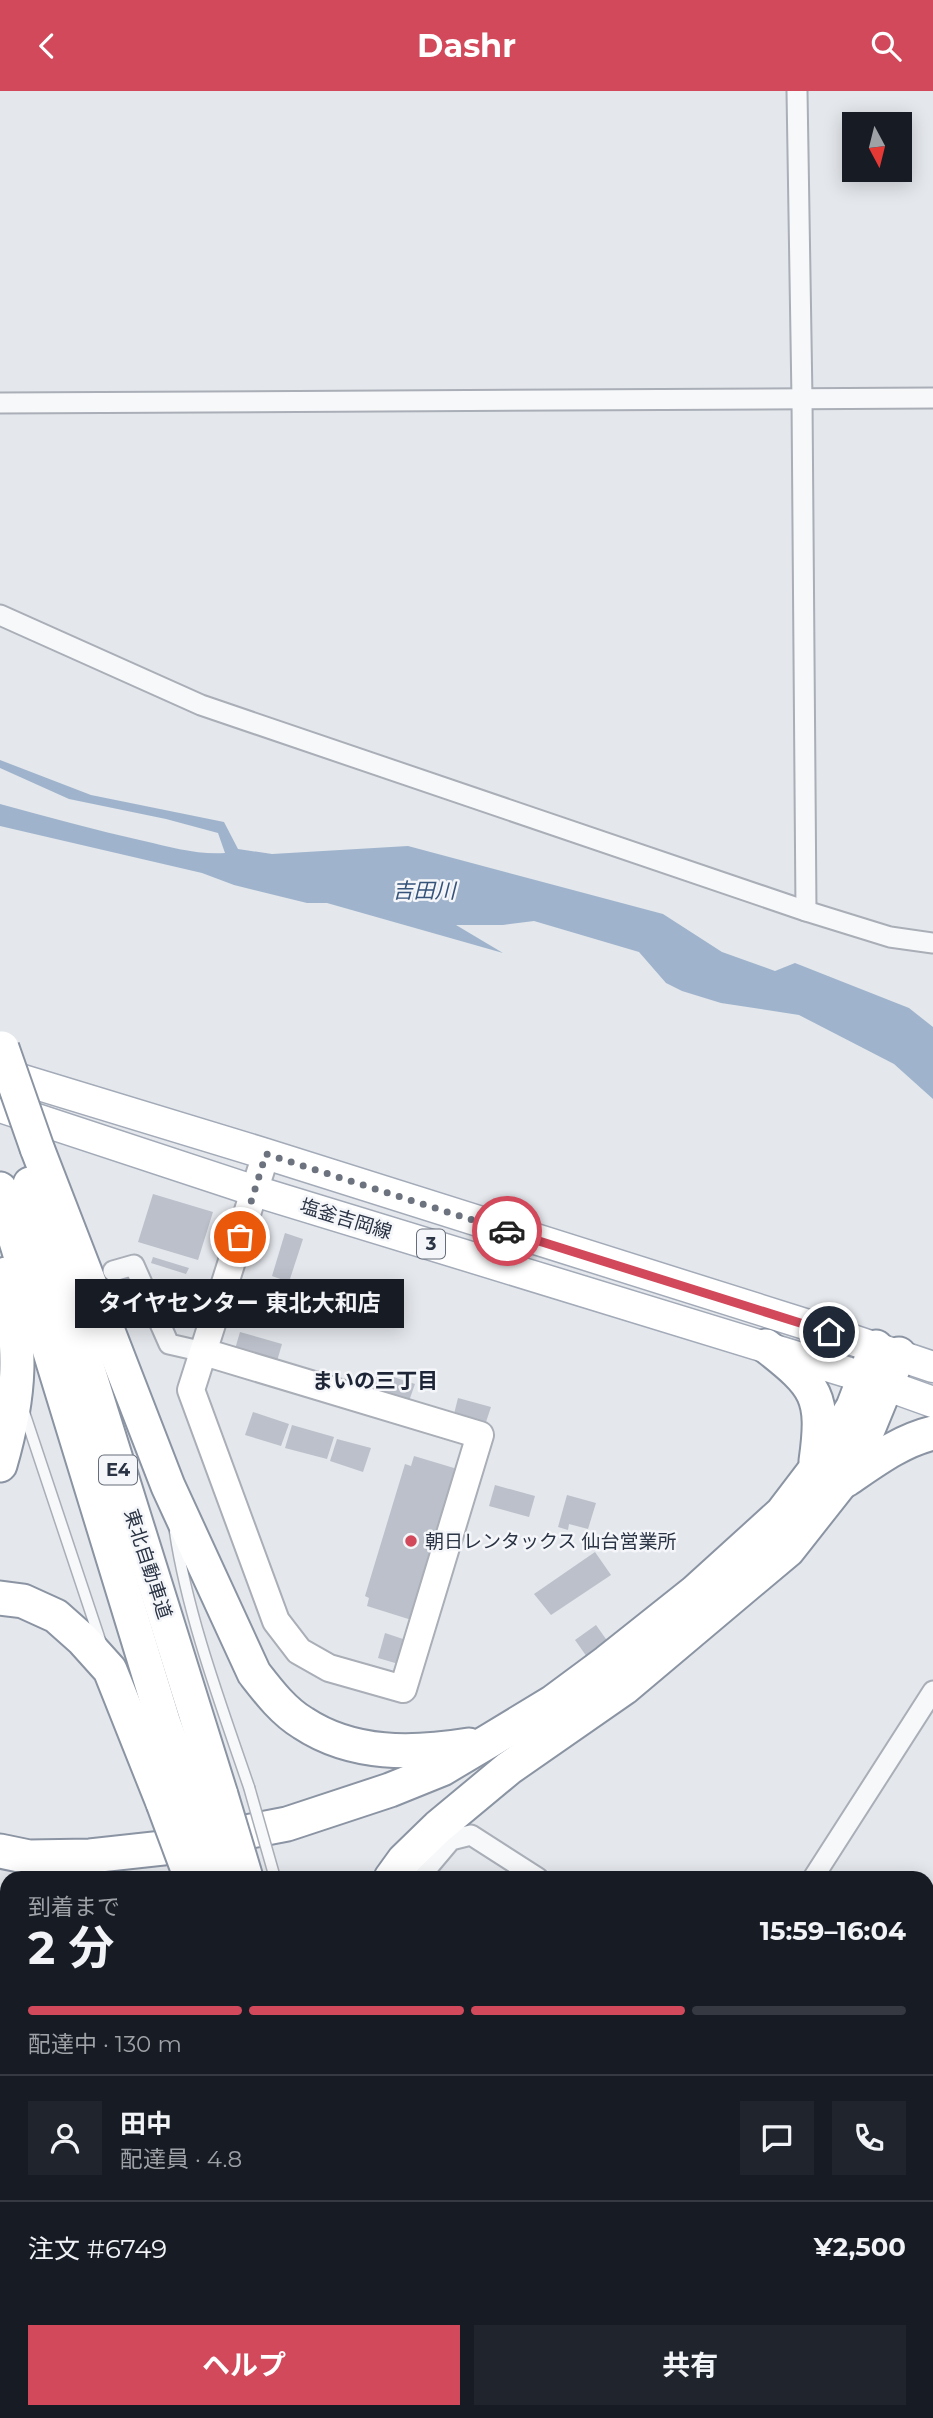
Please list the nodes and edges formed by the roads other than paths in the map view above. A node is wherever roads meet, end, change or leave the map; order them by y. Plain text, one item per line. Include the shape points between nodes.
1 (797, 91) edge
2 (933, 398) edge
3 (802, 399) junction
4 (0, 403) edge
5 (0, 615) edge
6 (806, 911) junction
7 (933, 943) edge
8 (1, 1054) edge
9 (0, 1091) edge
10 (0, 1107) edge
11 (28, 1146) junction
12 (266, 1154) junction
13 (0, 1189) edge
14 (255, 1191) junction
15 (0, 1250) edge
16 (113, 1271) dead end
17 (766, 1346) junction
18 (204, 1352) junction
19 (881, 1366) junction
20 (933, 1367) edge
21 (17, 1392) junction
22 (933, 1402) edge
23 (933, 1433) edge
24 (0, 1465) edge
25 (827, 1477) junction
26 (167, 1486) junction
27 (0, 1598) edge
28 (110, 1670) junction
29 (933, 1691) edge
30 (489, 1741) junction
31 (509, 1768) junction
32 (206, 1796) junction
33 (0, 1851) edge
34 (138, 1871) edge
35 (192, 1871) edge
36 (216, 1871) edge
37 (243, 1871) edge
38 (269, 1871) edge
39 (396, 1871) edge
40 (425, 1871) edge
41 (527, 1871) edge
42 (817, 1871) edge

1 - 3 street
2 - 3 street
3 - 4 street
3 - 6 street
5 - 6 street via 201,705
6 - 7 street via 890,937
8 - 11 highway, bridge
8 - 12 main road, 塩釜吉岡線 / 3
9 - 11 highway, 東北自動車道 / E4
10 - 14 main road, 塩釜吉岡線 / 3
11 - 26 highway
11 - 32 highway, 東北自動車道 / E4 via 83,1361
12 - 14 street
12 - 19 main road, 塩釜吉岡線 / 3
13 - 32 highway, 東北自動車道 / E4 via 160,1711
14 - 17 main road, 塩釜吉岡線 / 3
14 - 18 street
15 - 21 highway via 14,1310
16 - 18 street via 134,1265 169,1344
17 - 19 main road, 塩釜吉岡線 / 3
17 - 25 highway via 797,1371 818,1400
18 - 18 street via 191,1390 276,1621 299,1651 329,1668 403,1689 480,1435
19 - 20 main road, 塩釜吉岡線 / 3
19 - 22 main road, 塩釜吉岡線 / 3
19 - 25 highway via 853,1407
21 - 24 highway
21 - 28 lane
23 - 25 highway
25 - 30 highway via 695,1593 553,1702
25 - 31 highway via 788,1550 624,1688
26 - 30 highway via 254,1673 275,1700 302,1723 363,1748 401,1752
26 - 32 lane via 179,1561 215,1688
27 - 28 highway via 23,1601 56,1616
28 - 32 highway
29 - 42 street
30 - 33 highway via 442,1769 288,1824 163,1848 90,1856 29,1857
31 - 34 highway via 282,1843
31 - 39 highway via 438,1828
32 - 35 highway, bridge
32 - 36 highway, 東北自動車道 / E4, bridge
32 - 37 highway, 東北自動車道 / E4, bridge
32 - 38 lane, bridge
40 - 41 street via 451,1840 471,1835

